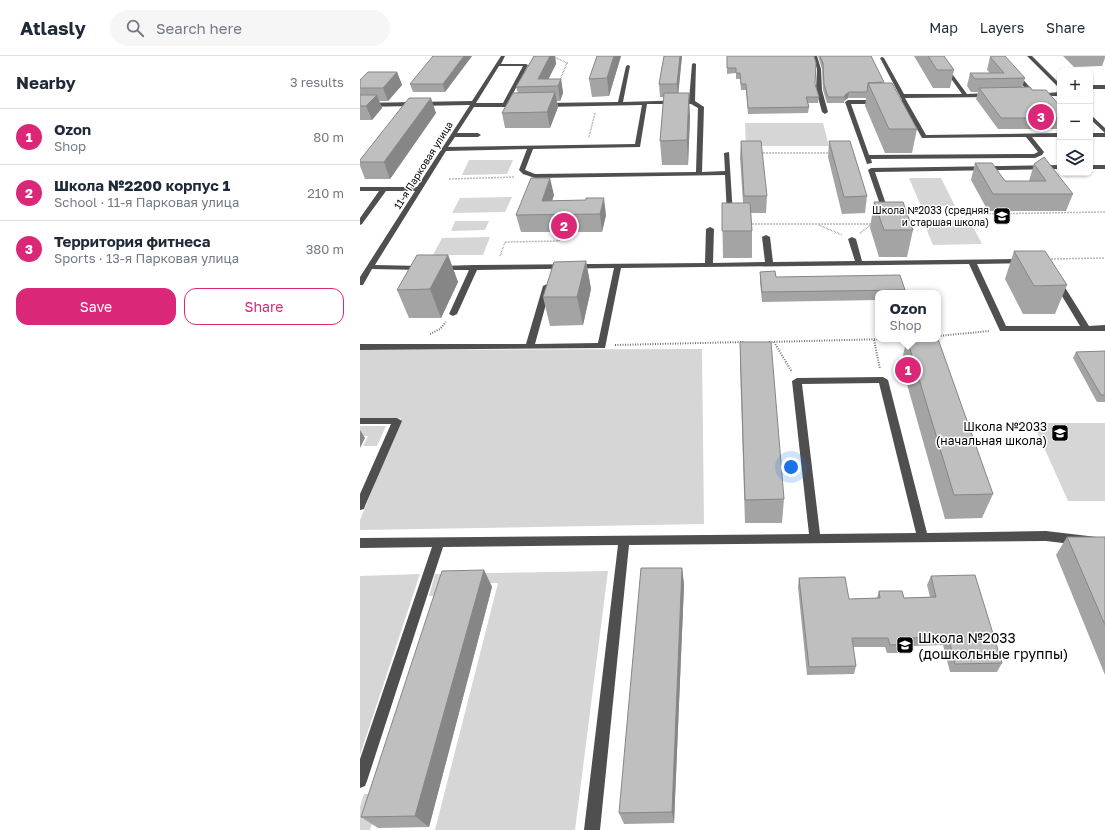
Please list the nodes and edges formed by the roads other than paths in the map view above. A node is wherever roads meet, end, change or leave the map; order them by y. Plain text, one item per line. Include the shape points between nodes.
1 (503, 56) edge
2 (815, 56) edge
3 (937, 56) edge
4 (999, 56) edge
5 (1030, 56) edge
6 (882, 58) dead end
7 (531, 59) edge
8 (694, 64) dead end
9 (522, 65) junction
10 (497, 66) junction
11 (628, 66) dead end
12 (1057, 83) edge
13 (1102, 87) edge
14 (1105, 92) edge
15 (1057, 94) edge
16 (965, 95) junction
17 (995, 95) edge
18 (1026, 95) edge
19 (1034, 95) junction
20 (904, 99) junction
21 (692, 102) junction
22 (645, 103) junction
23 (360, 104) edge
24 (620, 104) junction
25 (472, 105) junction
26 (505, 105) junction
27 (526, 105) edge
28 (540, 105) edge
29 (360, 109) edge
30 (825, 112) dead end
31 (1093, 119) edge
32 (1105, 131) edge
33 (454, 135) junction
34 (478, 135) dead end
35 (1093, 135) edge
36 (1105, 135) edge
37 (1028, 136) junction
38 (1057, 136) edge
39 (531, 148) junction
40 (445, 149) junction
41 (727, 154) dead end
42 (867, 157) junction
43 (1057, 167) edge
44 (1093, 167) edge
45 (1105, 167) edge
46 (872, 170) junction
47 (699, 173) junction
48 (728, 173) junction
49 (360, 189) edge
50 (384, 189) junction
51 (420, 189) junction
52 (730, 215) edge
53 (888, 219) edge
54 (360, 223) edge
55 (710, 230) dead end
56 (766, 238) dead end
57 (852, 239) road end
58 (1045, 261) edge
59 (972, 262) junction
60 (858, 263) junction
61 (768, 264) junction
62 (618, 265) junction
63 (709, 265) junction
64 (370, 267) junction
65 (474, 267) junction
66 (551, 273) junction
67 (1053, 274) edge
68 (360, 283) edge
69 (453, 314) road end
70 (1086, 328) junction
71 (1105, 328) edge
72 (530, 346) junction
73 (360, 348) edge
74 (360, 421) edge
75 (360, 506) edge
76 (923, 538) junction
77 (815, 539) junction
78 (624, 541) junction
79 (439, 542) junction
80 (360, 543) edge
81 (1105, 543) edge
82 (360, 781) edge
83 (592, 830) edge

1 - 10 street, 11-я Парковая улица
2 - 30 street via 819,90
3 - 16 street
4 - 19 street
5 - 12 street
6 - 20 street
7 - 9 street
8 - 21 street
9 - 10 street
9 - 26 street via 526,65
10 - 25 street, 11-я Парковая улица
11 - 24 street
13 - 14 street
15 - 19 street
16 - 17 street
16 - 20 street
18 - 19 street
20 - 37 street via 924,137
20 - 42 street via 848,102
21 - 22 street
21 - 47 street via 701,107
22 - 24 street
22 - 39 street via 638,146
23 - 25 street
24 - 28 street
25 - 26 street
25 - 29 street
25 - 33 street, 11-я Парковая улица
26 - 27 street
31 - 32 street
33 - 34 street
33 - 40 street, 11-я Парковая улица
35 - 36 street
37 - 38 street
37 - 42 street via 1040,154
39 - 40 street
39 - 47 street via 522,170 535,176
40 - 51 street, 11-я Парковая улица
41 - 48 street
42 - 46 street
43 - 46 street via 1001,171
44 - 45 street
46 - 53 street
47 - 48 street
48 - 52 street
49 - 50 street
50 - 51 street
50 - 54 street
51 - 64 street, 11-я Парковая улица
55 - 63 street
56 - 61 street
57 - 60 street
58 - 59 street
59 - 60 street
59 - 70 street via 1002,329
60 - 61 street
61 - 63 street
62 - 63 street
62 - 66 street
62 - 72 street via 602,346
64 - 65 street
64 - 68 street, 11-я Парковая улица
65 - 66 street
65 - 69 street
66 - 72 street
67 - 70 street
70 - 71 street
72 - 73 street
74 - 75 street via 397,421
76 - 77 street
76 - 77 street via 883,380 798,381
76 - 81 street via 1046,536
77 - 78 street
78 - 79 street
78 - 83 street
79 - 80 street
79 - 82 street

